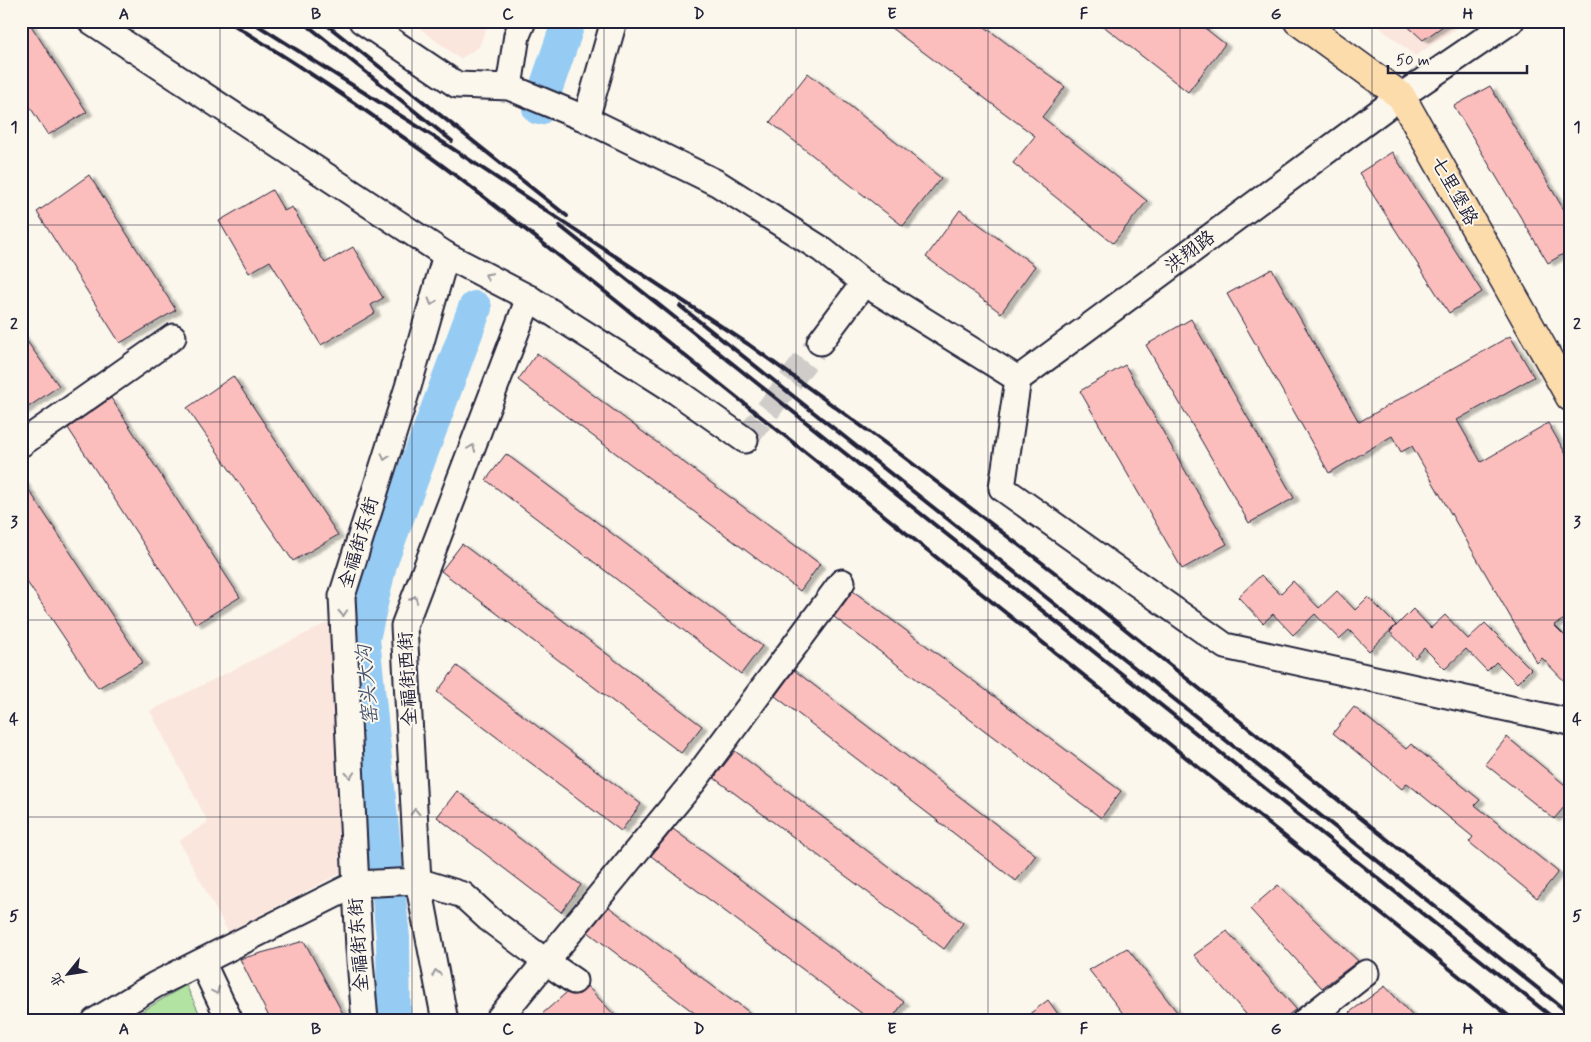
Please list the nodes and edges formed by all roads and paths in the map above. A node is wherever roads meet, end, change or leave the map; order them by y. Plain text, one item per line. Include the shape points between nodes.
1 (91, 21) edge
2 (362, 21) edge
3 (523, 21) edge
4 (614, 21) edge
5 (1298, 21) edge
6 (1511, 21) edge
7 (509, 87) junction
8 (1401, 96) junction
9 (586, 119) junction
10 (446, 255) junction
11 (864, 283) junction
12 (529, 298) junction
13 (173, 337) dead end
14 (820, 342) tunnel mouth
15 (1018, 379) junction
16 (1570, 398) edge
17 (745, 440) dead end
18 (21, 444) edge
19 (842, 582) dead end
20 (1570, 722) edge
21 (418, 881) junction
22 (356, 884) junction
23 (545, 961) junction
24 (202, 962) junction
25 (1366, 973) dead end
26 (574, 981) dead end
27 (95, 1021) edge
28 (230, 1021) edge
29 (365, 1021) edge
30 (445, 1021) edge
31 (497, 1021) edge
32 (1305, 1021) edge

1 - 10 street
2 - 7 street via 457,85
3 - 7 street
4 - 9 street
5 - 8 main road, 七里堡路
6 - 8 street, 洪翔路
7 - 9 street
8 - 15 street, 洪翔路
8 - 16 main road, 七里堡路
9 - 11 street via 717,183 821,249
12 -> 10 street
10 -> 22 street, 全福街东街 via 342,596
11 - 14 street
11 - 15 street
12 - 17 street via 677,392
21 -> 12 street, 全福街西街 via 404,626
13 - 18 street
15 - 20 street via 1002,488 1225,646
19 - 23 street via 694,780
21 - 22 street
21 - 23 street via 463,895
30 -> 21 street, 全福街西街
22 - 24 street
22 - 29 street, 全福街东街
23 - 26 street
23 - 31 street
24 - 27 street via 155,985
24 -> 28 street
25 - 32 street

